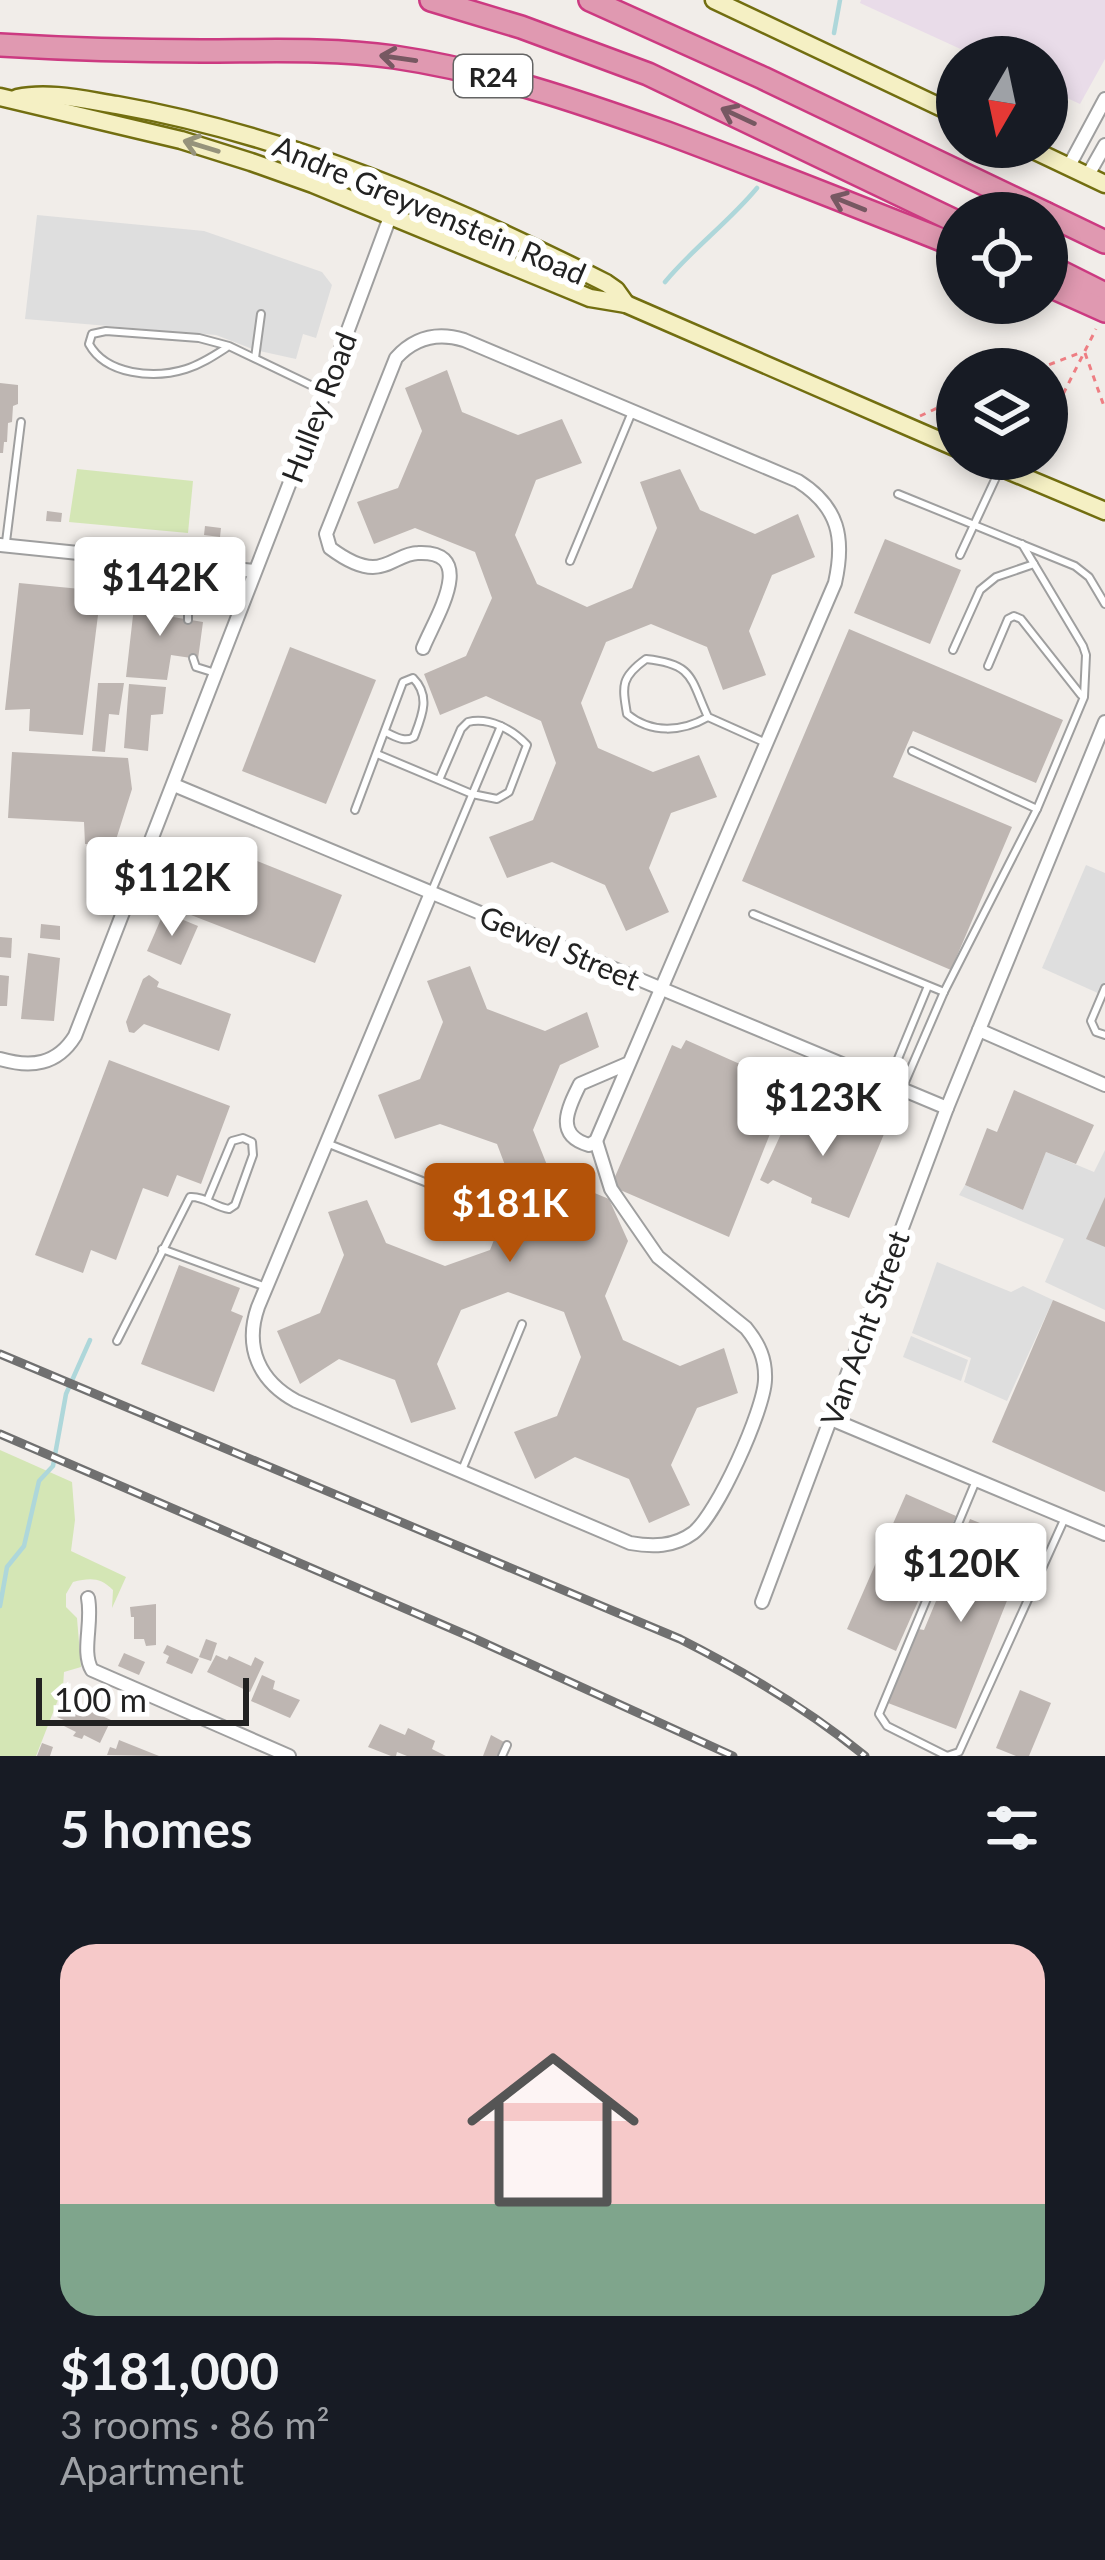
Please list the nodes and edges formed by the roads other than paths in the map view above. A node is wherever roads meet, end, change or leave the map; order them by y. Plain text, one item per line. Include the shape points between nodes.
1 (431, 0) edge
2 (590, 0) edge
3 (713, 0) edge
4 (0, 45) edge
5 (7, 98) edge
6 (1105, 99) edge
7 (936, 105) edge
8 (1105, 146) edge
9 (1069, 166) joint
10 (1096, 180) edge
11 (400, 190) junction
12 (1002, 192) edge
13 (936, 212) edge
14 (390, 216) junction
15 (1068, 224) edge
16 (936, 239) edge
17 (1105, 242) edge
18 (1068, 276) edge
19 (1068, 294) edge
20 (1105, 294) edge
21 (626, 304) junction
22 (1105, 311) edge
23 (261, 314) dead end
24 (229, 346) junction
25 (255, 358) junction
26 (325, 392) junction
27 (632, 412) junction
28 (21, 422) dead end
29 (936, 439) edge
30 (994, 480) edge
31 (1030, 480) edge
32 (898, 494) dead end
33 (1105, 512) edge
34 (974, 525) junction
35 (1022, 544) junction
36 (3, 546) edge
37 (960, 555) dead end
38 (570, 561) dead end
39 (1034, 564) junction
40 (188, 565) junction
41 (254, 571) junction
42 (1105, 604) edge
43 (188, 620) dead end
44 (422, 648) dead end
45 (953, 650) dead end
46 (193, 658) dead end
47 (988, 666) dead end
48 (216, 673) junction
49 (1084, 698) junction
50 (708, 717) junction
51 (1105, 722) edge
52 (501, 726) junction
53 (385, 732) junction
54 (1102, 737) edge
55 (766, 743) junction
56 (912, 751) dead end
57 (377, 754) junction
58 (439, 780) junction
59 (174, 785) junction
60 (472, 794) junction
61 (1037, 809) junction
62 (355, 810) dead end
63 (430, 893) junction
64 (753, 914) dead end
65 (928, 985) junction
66 (1105, 988) edge
67 (660, 989) junction
68 (944, 992) junction
69 (979, 1030) junction
70 (1105, 1035) edge
71 (0, 1059) edge
72 (629, 1064) junction
73 (1105, 1085) edge
74 (895, 1086) junction
75 (947, 1108) junction
76 (596, 1141) junction
77 (326, 1142) junction
78 (445, 1190) dead end
79 (207, 1201) junction
80 (162, 1250) junction
81 (266, 1287) junction
82 (522, 1324) dead end
83 (117, 1341) dead end
84 (831, 1419) junction
85 (462, 1470) junction
86 (976, 1480) junction
87 (1066, 1517) junction
88 (1105, 1534) edge
89 (88, 1598) dead end
90 (762, 1602) dead end
91 (507, 1745) dead end
92 (289, 1756) edge
93 (502, 1756) edge

13 -> 1 highway via 648,74
2 - 12 highway
3 - 7 main road
16 -> 4 highway, R24 via 588,105 455,68 326,52
5 - 11 main road, Andre Greyvenstein Road via 71,97 218,126
14 -> 5 main road, Andre Greyvenstein Road via 181,140
6 - 9 street
8 - 10 street
9 - 10 main road
11 - 14 street, Hulley Road
11 - 21 main road, Andre Greyvenstein Road via 606,283
14 - 21 main road, Andre Greyvenstein Road via 590,298
14 - 26 street, Hulley Road
15 - 17 highway
18 - 20 highway
19 - 22 highway
21 - 29 main road, Andre Greyvenstein Road
23 - 25 lane
24 - 24 lane via 185,370 135,372 106,363 89,344 92,334 106,331
24 - 25 lane
25 - 26 lane
26 - 41 street, Hulley Road
27 - 38 lane
27 - 44 street via 452,336 428,337 401,352 326,534 330,548 362,566 419,553 449,564 449,586
27 - 55 street via 798,481 818,493 839,532 835,584
28 - 36 lane
30 - 34 lane
31 - 33 main road
32 - 34 lane
34 - 35 lane
34 - 37 lane
35 - 39 lane
35 - 42 lane via 1083,572
36 - 40 street
39 - 45 lane via 980,590
39 - 49 lane via 1083,646
40 - 41 street
40 - 43 lane
41 - 48 street, Hulley Road
46 - 48 lane
47 - 49 lane via 1014,616
48 - 59 street, Hulley Road
49 - 61 lane
50 - 50 lane via 688,672 672,662 646,659 628,673 627,714 640,724 692,727
50 - 55 lane
51 - 54 street, Van Acht Street
52 - 58 lane via 467,722
52 - 60 lane
52 - 60 lane via 527,745 509,792
53 - 53 lane via 403,682 413,678 425,702 414,737
53 - 57 lane
54 - 69 street, Van Acht Street
55 - 67 street
56 - 61 lane
57 - 58 lane
57 - 62 lane
58 - 60 lane
59 - 63 street, Gewel Street
59 - 71 street, Hulley Road via 67,1049 38,1064
60 - 63 lane
61 - 68 lane
63 - 67 street, Gewel Street
63 - 77 street
64 - 65 lane
65 - 68 lane
65 - 74 lane
66 - 70 lane via 1091,1021
67 - 72 street
67 - 74 street, Gewel Street
68 - 74 lane
69 - 73 street
69 - 75 street, Van Acht Street
72 - 76 street
72 - 76 street via 583,1082 568,1111 573,1138
74 - 75 street, Gewel Street
75 - 84 street, Van Acht Street
76 - 85 street via 611,1189 658,1257 757,1342 763,1399 706,1521 669,1545 630,1543
77 - 78 lane
77 - 81 street
79 - 79 lane via 235,1205 252,1142 232,1141
79 - 80 lane via 190,1197
80 - 81 lane
80 - 83 lane
81 - 85 street via 252,1342 277,1388
82 - 85 lane
84 - 86 street
84 - 90 street, Van Acht Street
86 - 87 street
86 - 87 lane via 879,1714 887,1726 947,1756 959,1752
87 - 88 street
89 - 92 street via 92,1670
91 - 93 lane

